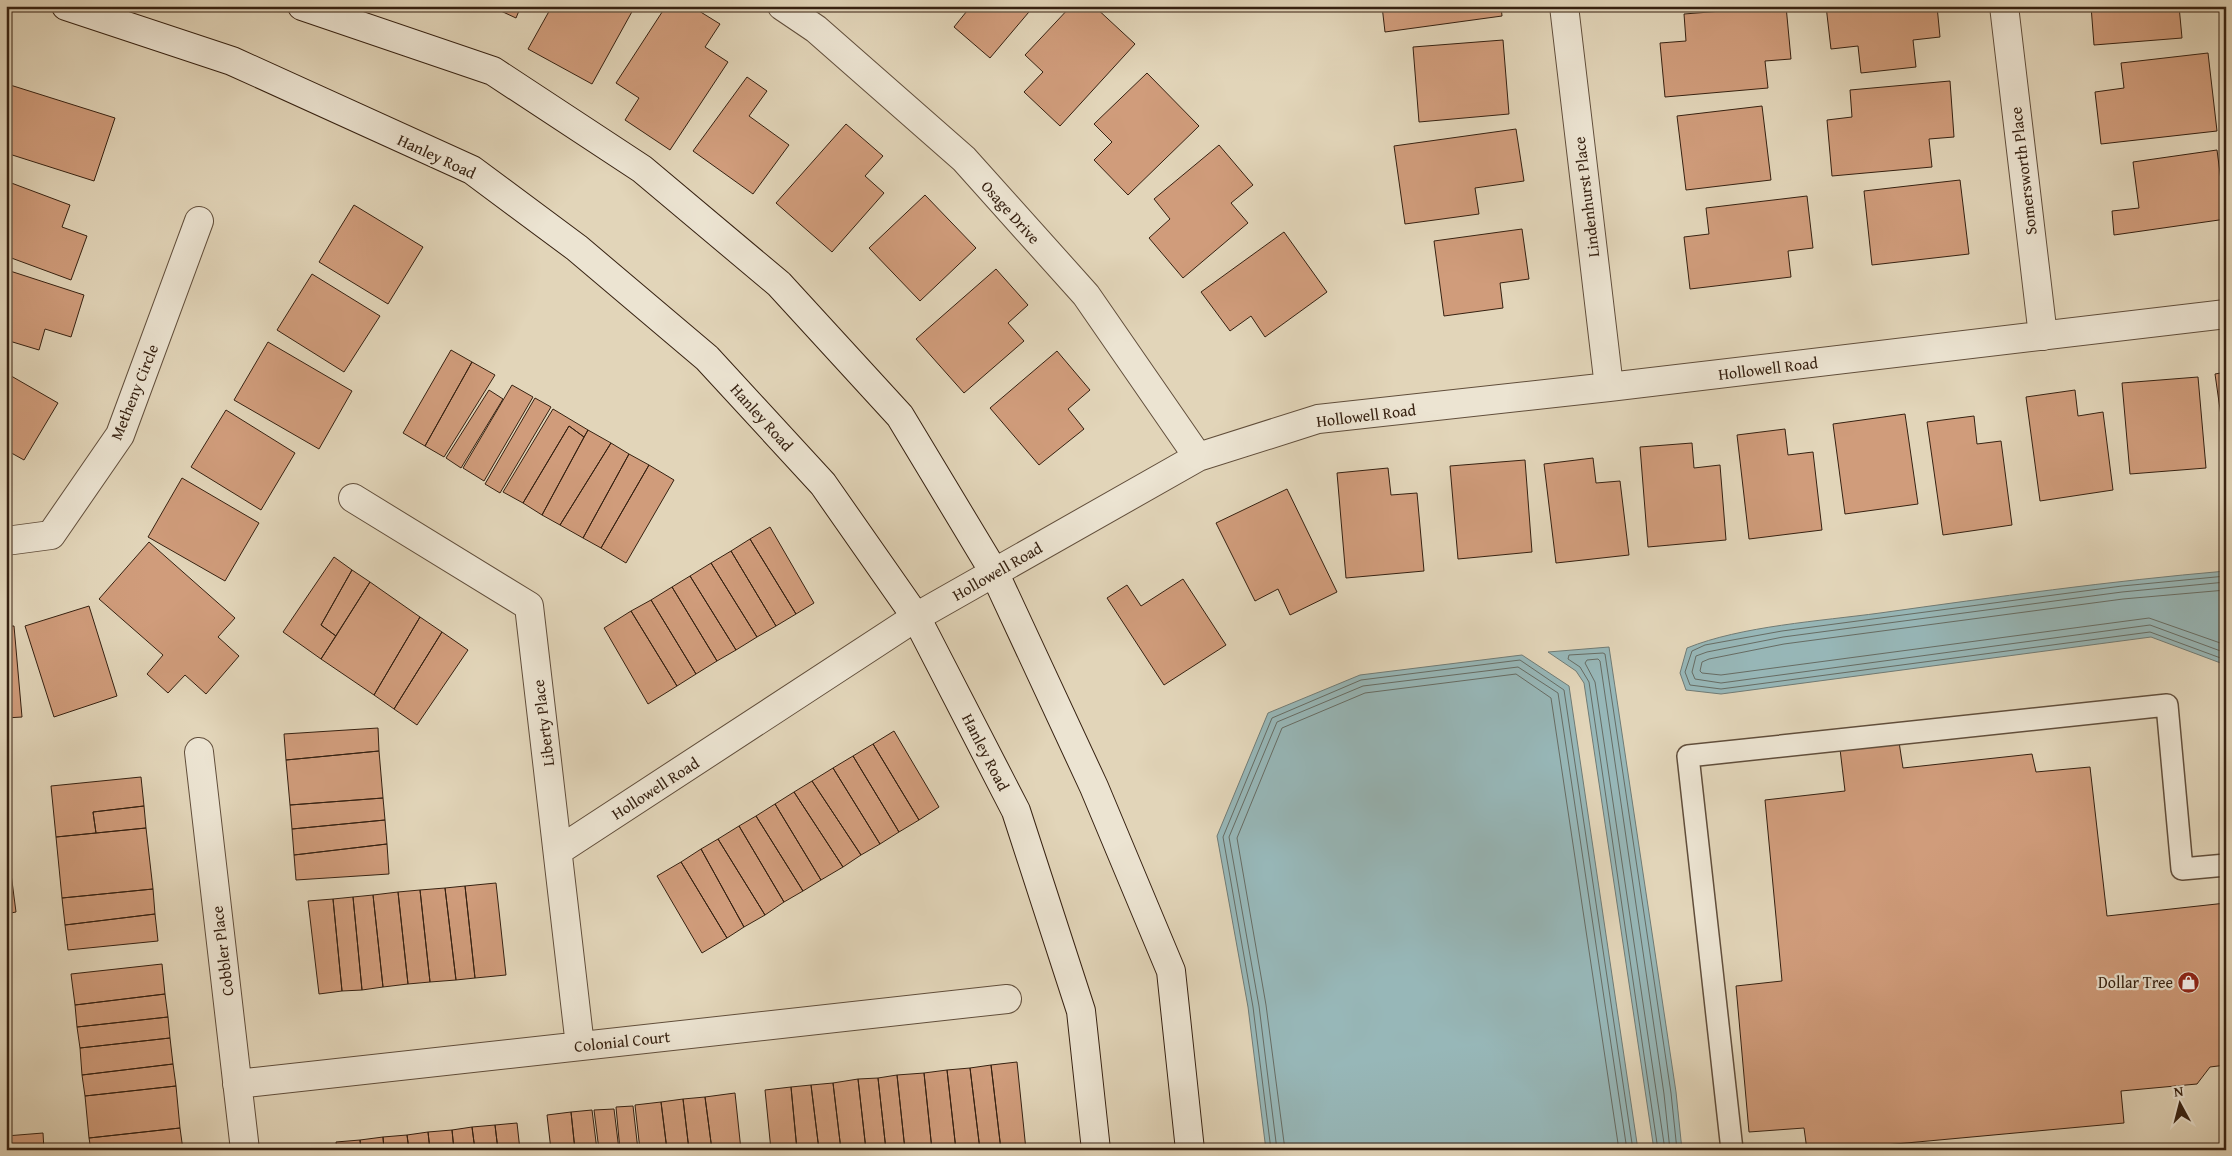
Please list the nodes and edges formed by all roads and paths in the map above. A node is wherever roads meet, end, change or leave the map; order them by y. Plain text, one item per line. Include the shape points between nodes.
1 (66, 6) edge
2 (302, 6) edge
3 (782, 6) edge
4 (1564, 6) edge
5 (2004, 6) edge
6 (199, 221) dead end
7 (2226, 314) edge
8 (2043, 336) junction
9 (1608, 387) junction
10 (1198, 457) junction
11 (353, 498) dead end
12 (6, 541) edge
13 (994, 572) junction
14 (916, 617) junction
15 (199, 752) dead end
16 (558, 851) junction
17 (2226, 865) edge
18 (1007, 999) dead end
19 (580, 1046) junction
20 (237, 1084) junction
21 (245, 1150) edge
22 (1096, 1150) edge
23 (1190, 1150) edge
24 (1732, 1150) edge

1 - 14 street, Hanley Road via 232,61 472,170 577,248 708,358 823,484
2 - 13 street via 493,71 642,169 779,284 900,416
3 - 10 street, Osage Drive via 816,29 964,159 1086,295
4 - 9 street, Lindenhurst Place
5 - 8 street, Somersworth Place
6 - 12 street, Metheny Circle via 120,435 51,535
7 - 8 street, Hollowell Road
8 - 9 street, Hollowell Road
9 - 10 street, Hollowell Road via 1318,419
10 - 13 street, Hollowell Road
11 - 16 street, Liberty Place via 529,606
13 - 14 street, Hollowell Road
13 - 23 street via 1094,787 1171,971
14 - 16 street, Hollowell Road
14 - 22 street, Hanley Road via 1016,811 1081,1011
15 - 20 street, Cobbler Place
16 - 19 street, Liberty Place
17 - 24 lane via 2182,869 2168,705 1688,756
18 - 19 street, Colonial Court
19 - 20 street, Colonial Court
20 - 21 street, Cobbler Place

